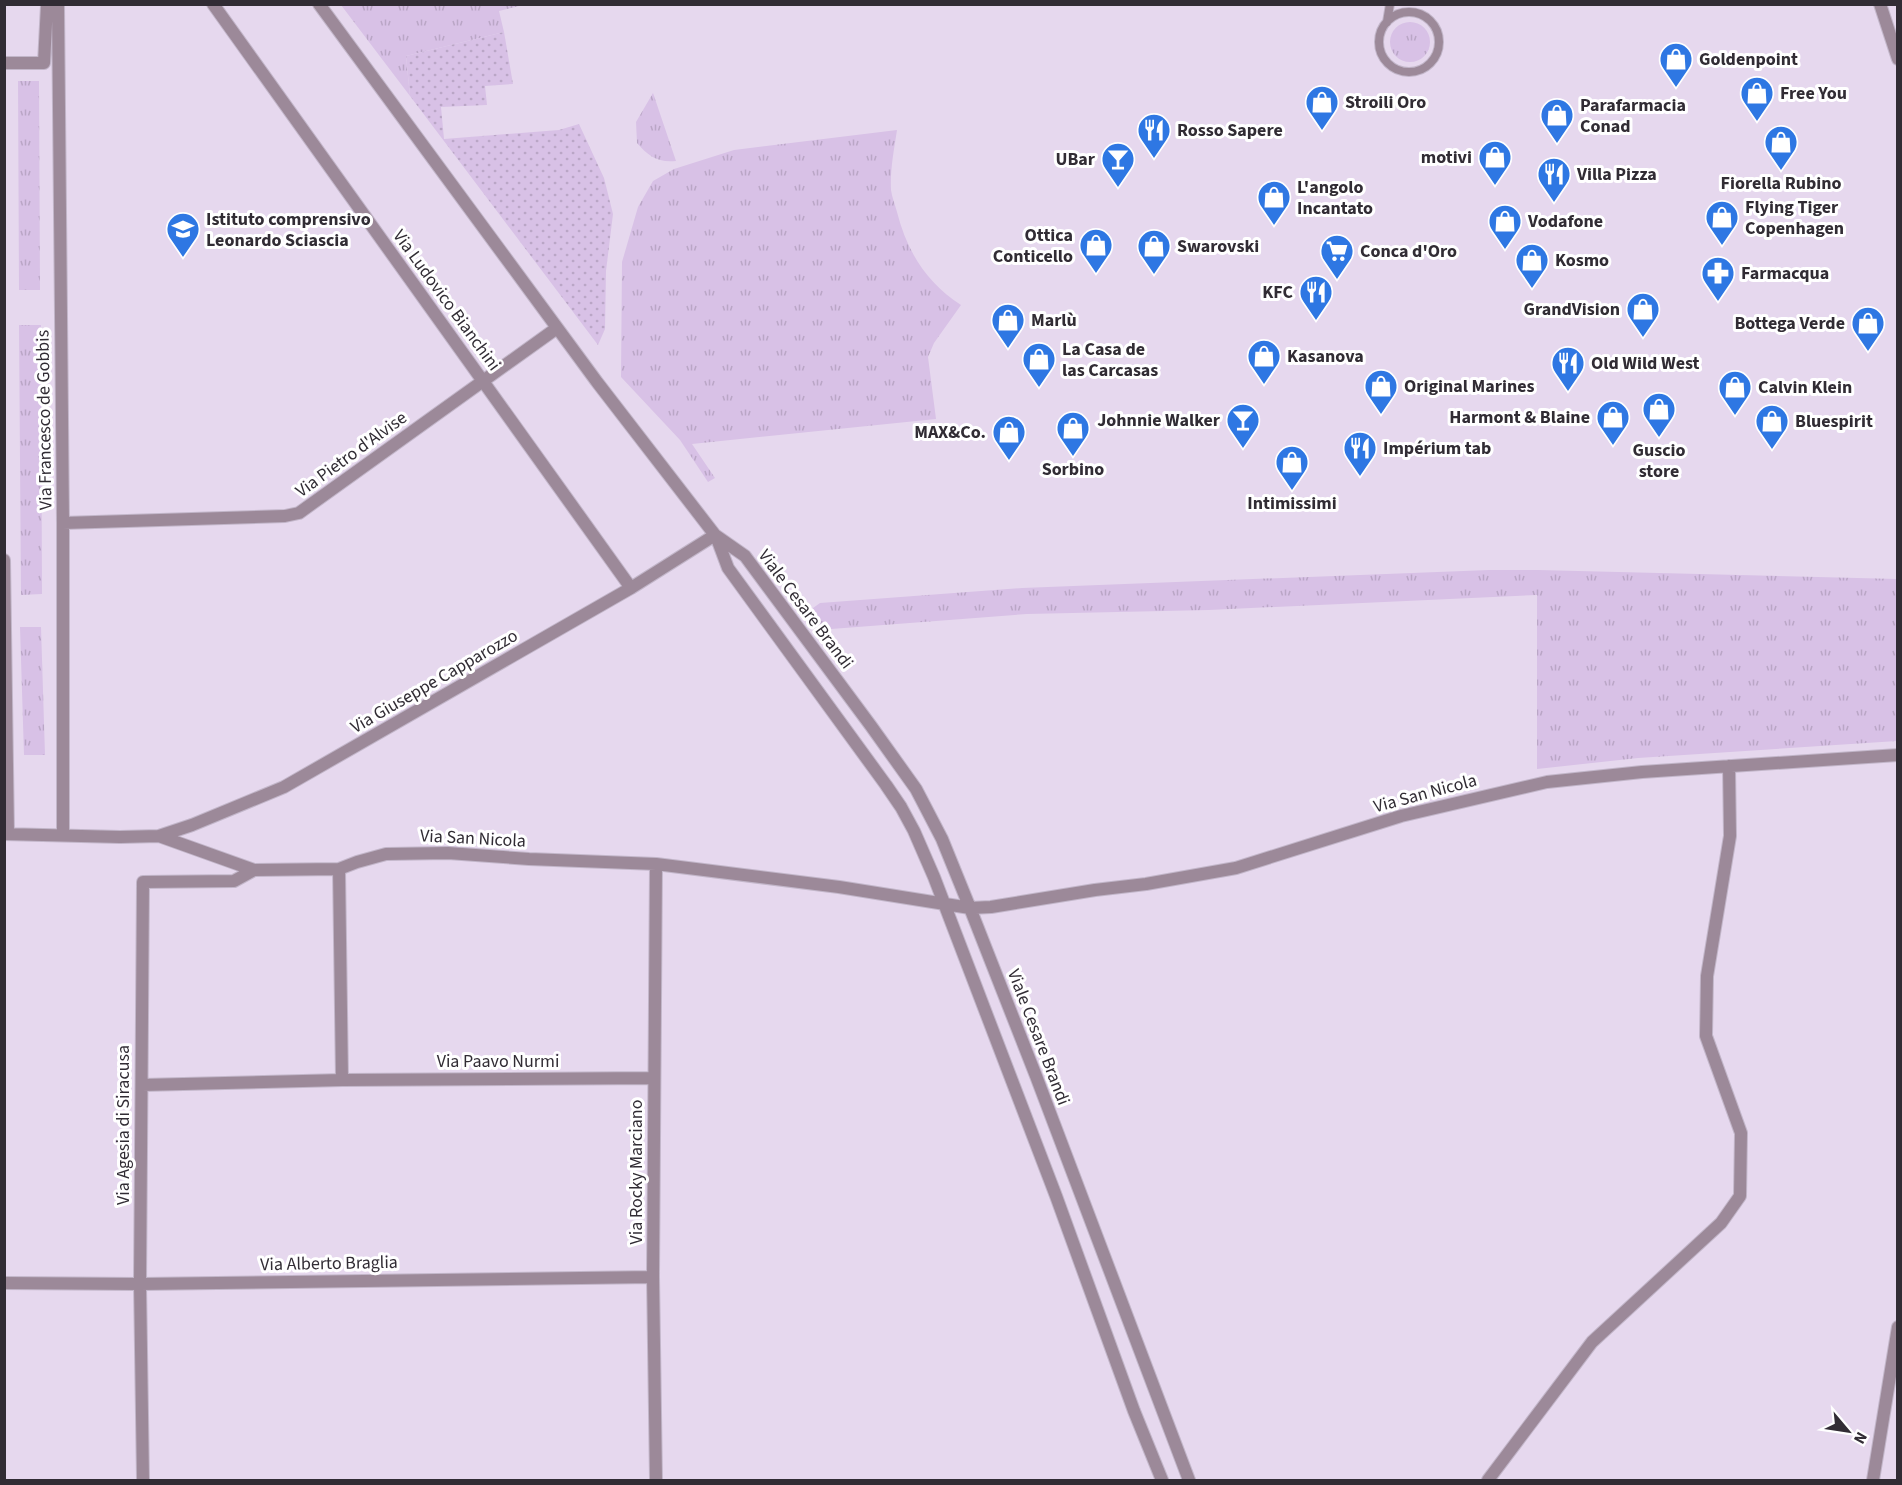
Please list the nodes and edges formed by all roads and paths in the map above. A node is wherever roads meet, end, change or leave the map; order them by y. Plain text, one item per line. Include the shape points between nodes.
1 (213, 4) edge
2 (319, 4) edge
3 (1390, 4) edge
4 (1418, 4) edge
5 (1881, 4) edge
6 (47, 5) edge
7 (58, 5) edge
8 (1421, 15) junction
9 (1387, 22) junction
10 (1898, 59) edge
11 (4, 63) edge
12 (557, 328) junction
13 (483, 381) junction
14 (63, 523) junction
15 (716, 535) junction
16 (4, 560) edge
17 (631, 588) junction
18 (1898, 755) edge
19 (1729, 766) junction
20 (6, 834) edge
21 (63, 835) junction
22 (159, 836) junction
23 (656, 864) junction
24 (339, 869) junction
25 (254, 870) junction
26 (945, 905) junction
27 (970, 908) junction
28 (654, 1078) junction
29 (342, 1080) junction
30 (141, 1085) junction
31 (653, 1277) junction
32 (4, 1283) edge
33 (140, 1284) junction
34 (1898, 1328) edge
35 (143, 1480) edge
36 (656, 1480) edge
37 (1162, 1480) edge
38 (1189, 1480) edge
39 (1488, 1480) edge
40 (1873, 1480) edge

1 - 13 street, Via Ludovico Bianchini
2 - 12 street
3 - 9 lane
4 - 8 lane
5 - 10 street
6 - 11 street via 44,63
7 - 14 street, Via Francesco de Gobbis
8 - 9 lane via 1403,13
8 - 9 lane via 1434,26 1439,44 1433,60 1410,72 1386,61 1380,37
12 - 13 street, Via Pietro d'Alvise
12 - 15 street
13 - 14 street, Via Pietro d'Alvise via 300,513
13 - 17 street, Via Ludovico Bianchini
14 - 21 street, Via Francesco de Gobbis
15 - 17 street, Via Giuseppe Capparozzo
15 - 26 street via 728,568 901,807
15 - 27 street, Viale Cesare Brandi via 745,556 898,763 942,838
16 - 20 street
17 - 22 street, Via Giuseppe Capparozzo via 284,787
18 - 19 street, Via San Nicola
19 - 27 street, Via San Nicola via 1547,782 1401,816 1236,868
19 - 39 street via 1730,836 1707,976 1706,1036 1741,1133 1740,1196 1721,1223 1592,1342
20 - 21 street, Via San Nicola
21 - 22 street, Via San Nicola
22 - 25 street, Via San Nicola
23 - 24 street, Via San Nicola via 427,853 386,854
23 - 26 street, Via San Nicola
23 - 28 street, Via Rocky Marciano
24 - 25 street, Via San Nicola
24 - 29 street
25 - 30 street, Via Agesia di Siracusa via 234,881 143,882
26 - 27 street, Via San Nicola
26 - 37 street
27 - 38 street, Viale Cesare Brandi
28 - 29 street, Via Paavo Nurmi
28 - 31 street, Via Rocky Marciano
29 - 30 street, Via Paavo Nurmi
30 - 33 street, Via Agesia di Siracusa
31 - 33 street, Via Alberto Braglia
31 - 36 street, Via Rocky Marciano
32 - 33 street, Via Alberto Braglia
33 - 35 street, Via Agesia di Siracusa
34 - 40 street

